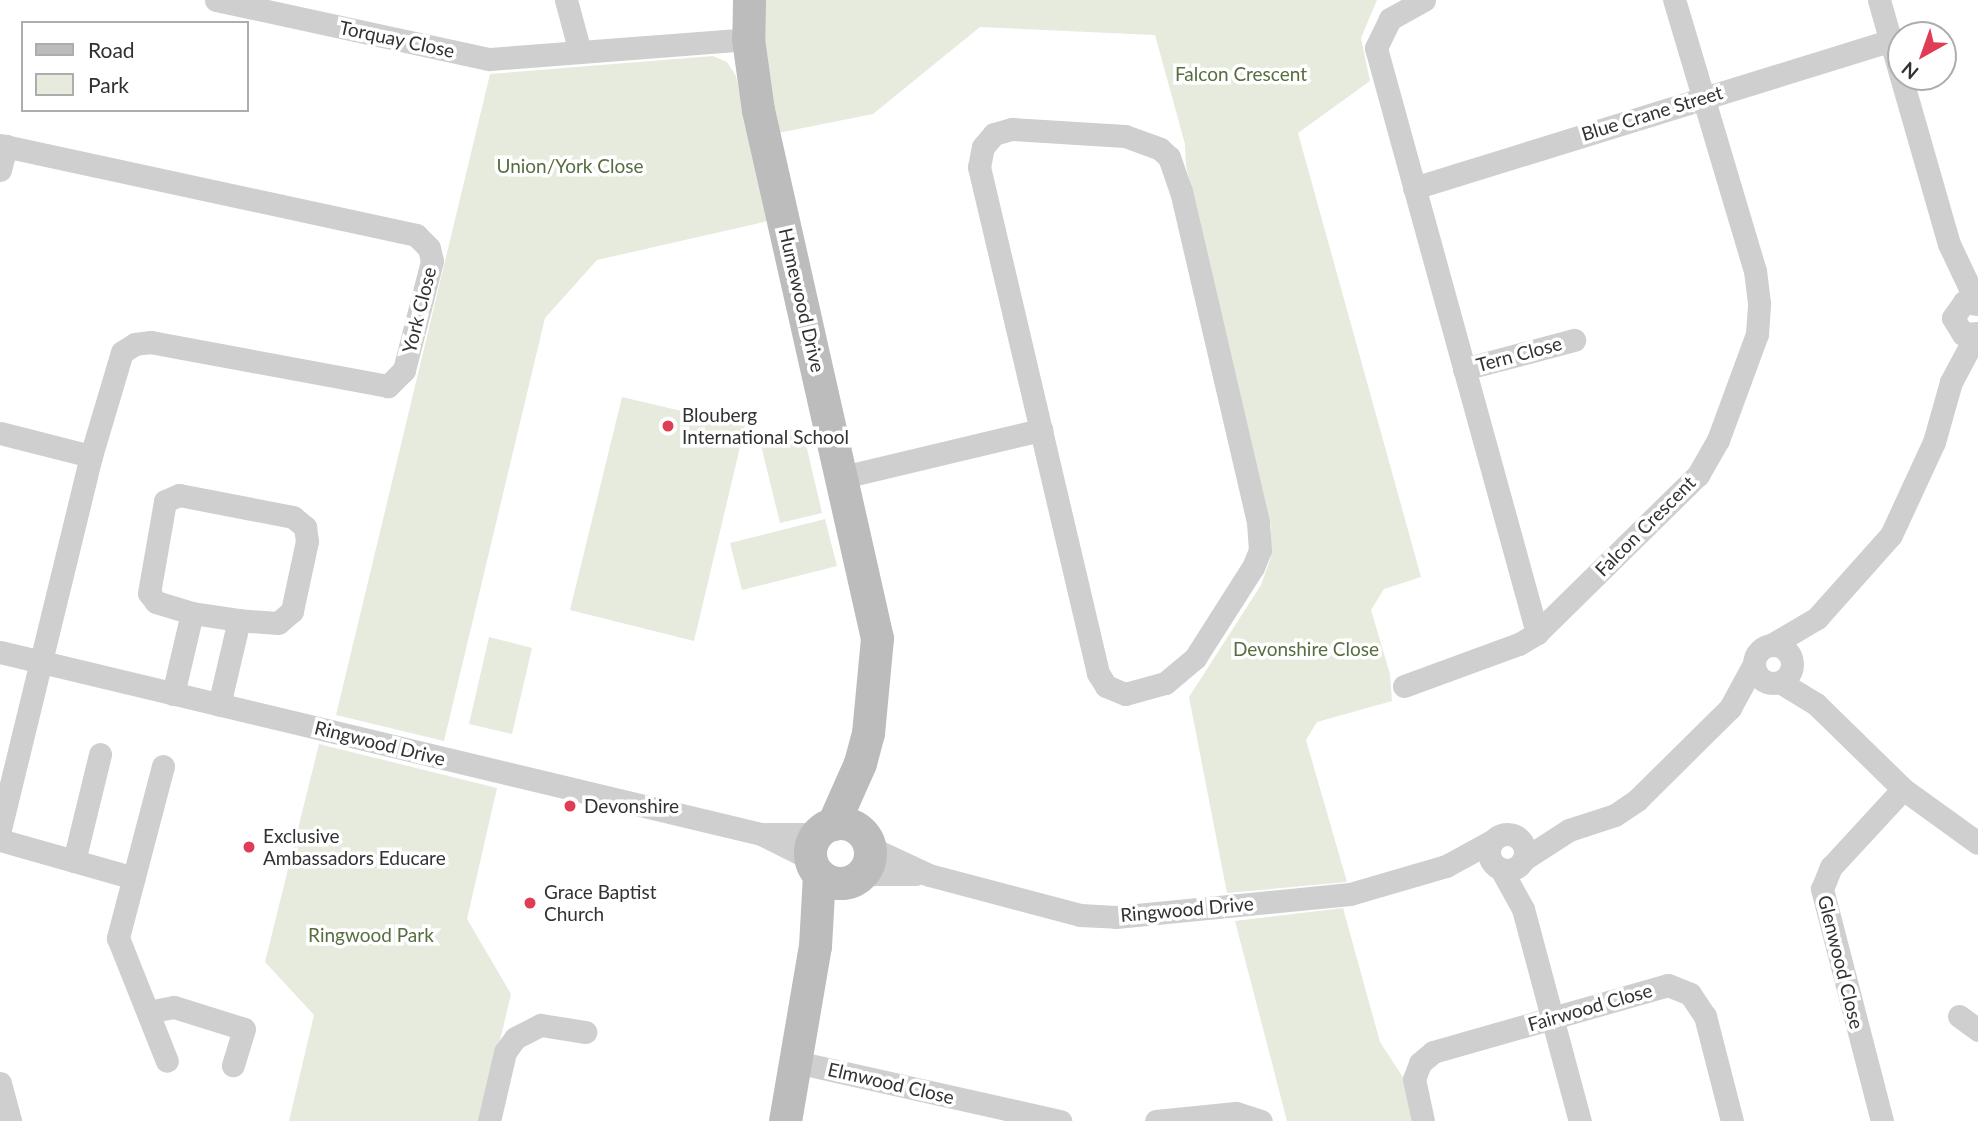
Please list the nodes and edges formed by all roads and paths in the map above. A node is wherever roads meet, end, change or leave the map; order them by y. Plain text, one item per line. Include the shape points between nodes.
1 (216, 0) edge
2 (566, 0) edge
3 (749, 0) edge
4 (1424, 0) edge
5 (1674, 0) edge
6 (1879, 0) edge
7 (1887, 27) edge
8 (748, 39) junction
9 (1887, 42) edge
10 (580, 52) junction
11 (1905, 91) edge
12 (1702, 97) junction
13 (3, 145) edge
14 (0, 170) edge
15 (1414, 188) junction
16 (1949, 244) junction
17 (1978, 304) edge
18 (1954, 318) junction
19 (1978, 333) edge
20 (1574, 340) dead end
21 (1464, 369) junction
22 (1951, 382) junction
23 (1041, 430) junction
24 (0, 433) edge
25 (91, 456) junction
26 (843, 477) junction
27 (192, 613) junction
28 (1817, 618) junction
29 (239, 620) junction
30 (1537, 633) junction
31 (1773, 644) junction
32 (0, 652) edge
33 (42, 662) junction
34 (1754, 664) junction
35 (1785, 673) junction
36 (1404, 686) dead end
37 (173, 694) junction
38 (219, 705) junction
39 (1730, 708) junction
40 (100, 754) dead end
41 (163, 766) dead end
42 (6, 773) edge
43 (1903, 789) junction
44 (0, 828) edge
45 (1569, 830) junction
46 (1516, 836) junction
47 (0, 840) edge
48 (1492, 841) junction
49 (1978, 843) edge
50 (839, 854) junction
51 (74, 861) junction
52 (1511, 864) junction
53 (1446, 866) junction
54 (134, 878) junction
55 (148, 1012) junction
56 (1959, 1016) dead end
57 (1555, 1018) junction
58 (1978, 1030) edge
59 (585, 1032) dead end
60 (167, 1060) dead end
61 (796, 1062) junction
62 (233, 1065) dead end
63 (0, 1083) edge
64 (984, 1113) edge
65 (9, 1121) edge
66 (489, 1121) edge
67 (785, 1121) edge
68 (1060, 1121) edge
69 (1156, 1121) edge
70 (1261, 1121) edge
71 (1423, 1121) edge
72 (1580, 1121) edge
73 (1732, 1121) edge
74 (1882, 1121) edge

1 - 10 street, Torquay Close via 491,60
2 - 10 street
3 - 8 street, Humewood Drive
4 - 15 street via 1390,19 1376,48
5 - 12 street, Falcon Crescent
6 - 7 street
8 - 10 street, Torquay Close
8 - 26 street, Humewood Drive via 758,110
9 - 12 street, Blue Crane Street
11 - 16 street
12 - 15 street, Blue Crane Street
12 - 30 street, Falcon Crescent via 1755,271 1757,334 1718,440 1698,475
13 - 14 street
13 - 25 street, York Close via 416,235 432,254 404,370 394,383 374,386 142,341 128,347 119,359
15 - 21 street
16 - 17 street
16 - 18 street
17 - 18 street via 1964,302
18 - 19 street via 1963,334
18 - 22 street
19 - 22 street
20 - 21 street, Tern Close
21 - 30 street
22 - 28 street via 1934,442 1906,510 1871,560
23 - 23 street via 1098,673 1107,686 1125,694 1165,683 1195,658 1248,578 1260,542 1177,179 1169,157 1144,141 1012,129 994,134 979,156
23 - 26 street
24 - 25 street
25 - 33 street, York Close
26 - 50 street, Humewood Drive via 877,638 875,692
27 - 29 street
27 - 29 street via 156,602 149,593 163,505 179,495 293,517 305,527 299,593 289,616 278,623
27 - 37 street
28 - 31 street
28 - 35 street
29 - 38 street
30 - 36 street, Falcon Crescent via 1519,644
31 - 34 street via 1758,652
31 - 35 street via 1784,648
32 - 33 street, Ringwood Drive
33 - 37 street, Ringwood Drive
33 - 42 street, York Close
34 - 35 street via 1762,679
34 - 39 street
35 - 39 street
35 - 43 street
37 - 38 street, Ringwood Drive
38 - 50 street, Ringwood Drive
39 - 45 street via 1637,800 1615,815
40 - 51 street
41 - 54 street
42 - 44 street, York Close
43 - 49 street
43 - 74 street, Glenwood Close via 1831,867 1822,889
45 - 46 street
45 - 52 street
46 - 48 street via 1503,834
46 - 52 street via 1525,848
47 - 51 street
48 - 52 street via 1489,855
48 - 53 street, Ringwood Drive
50 - 53 street, Ringwood Drive via 1080,915 1116,916 1350,894
50 - 61 street, Humewood Drive via 815,946
51 - 54 street
52 - 53 street, Ringwood Drive
52 - 57 street
54 - 55 street via 118,938
55 - 60 street
55 - 62 street via 174,1007 244,1029
56 - 58 street
57 - 71 street, Fairwood Close via 1426,1056 1414,1087
57 - 72 street
57 - 73 street, Fairwood Close via 1668,985 1690,994 1705,1016
59 - 66 street via 541,1025 515,1038 505,1052
61 - 64 street, Elmwood Close
61 - 67 street, Humewood Drive
63 - 65 street
64 - 68 street, Elmwood Close
69 - 70 street via 1236,1113

